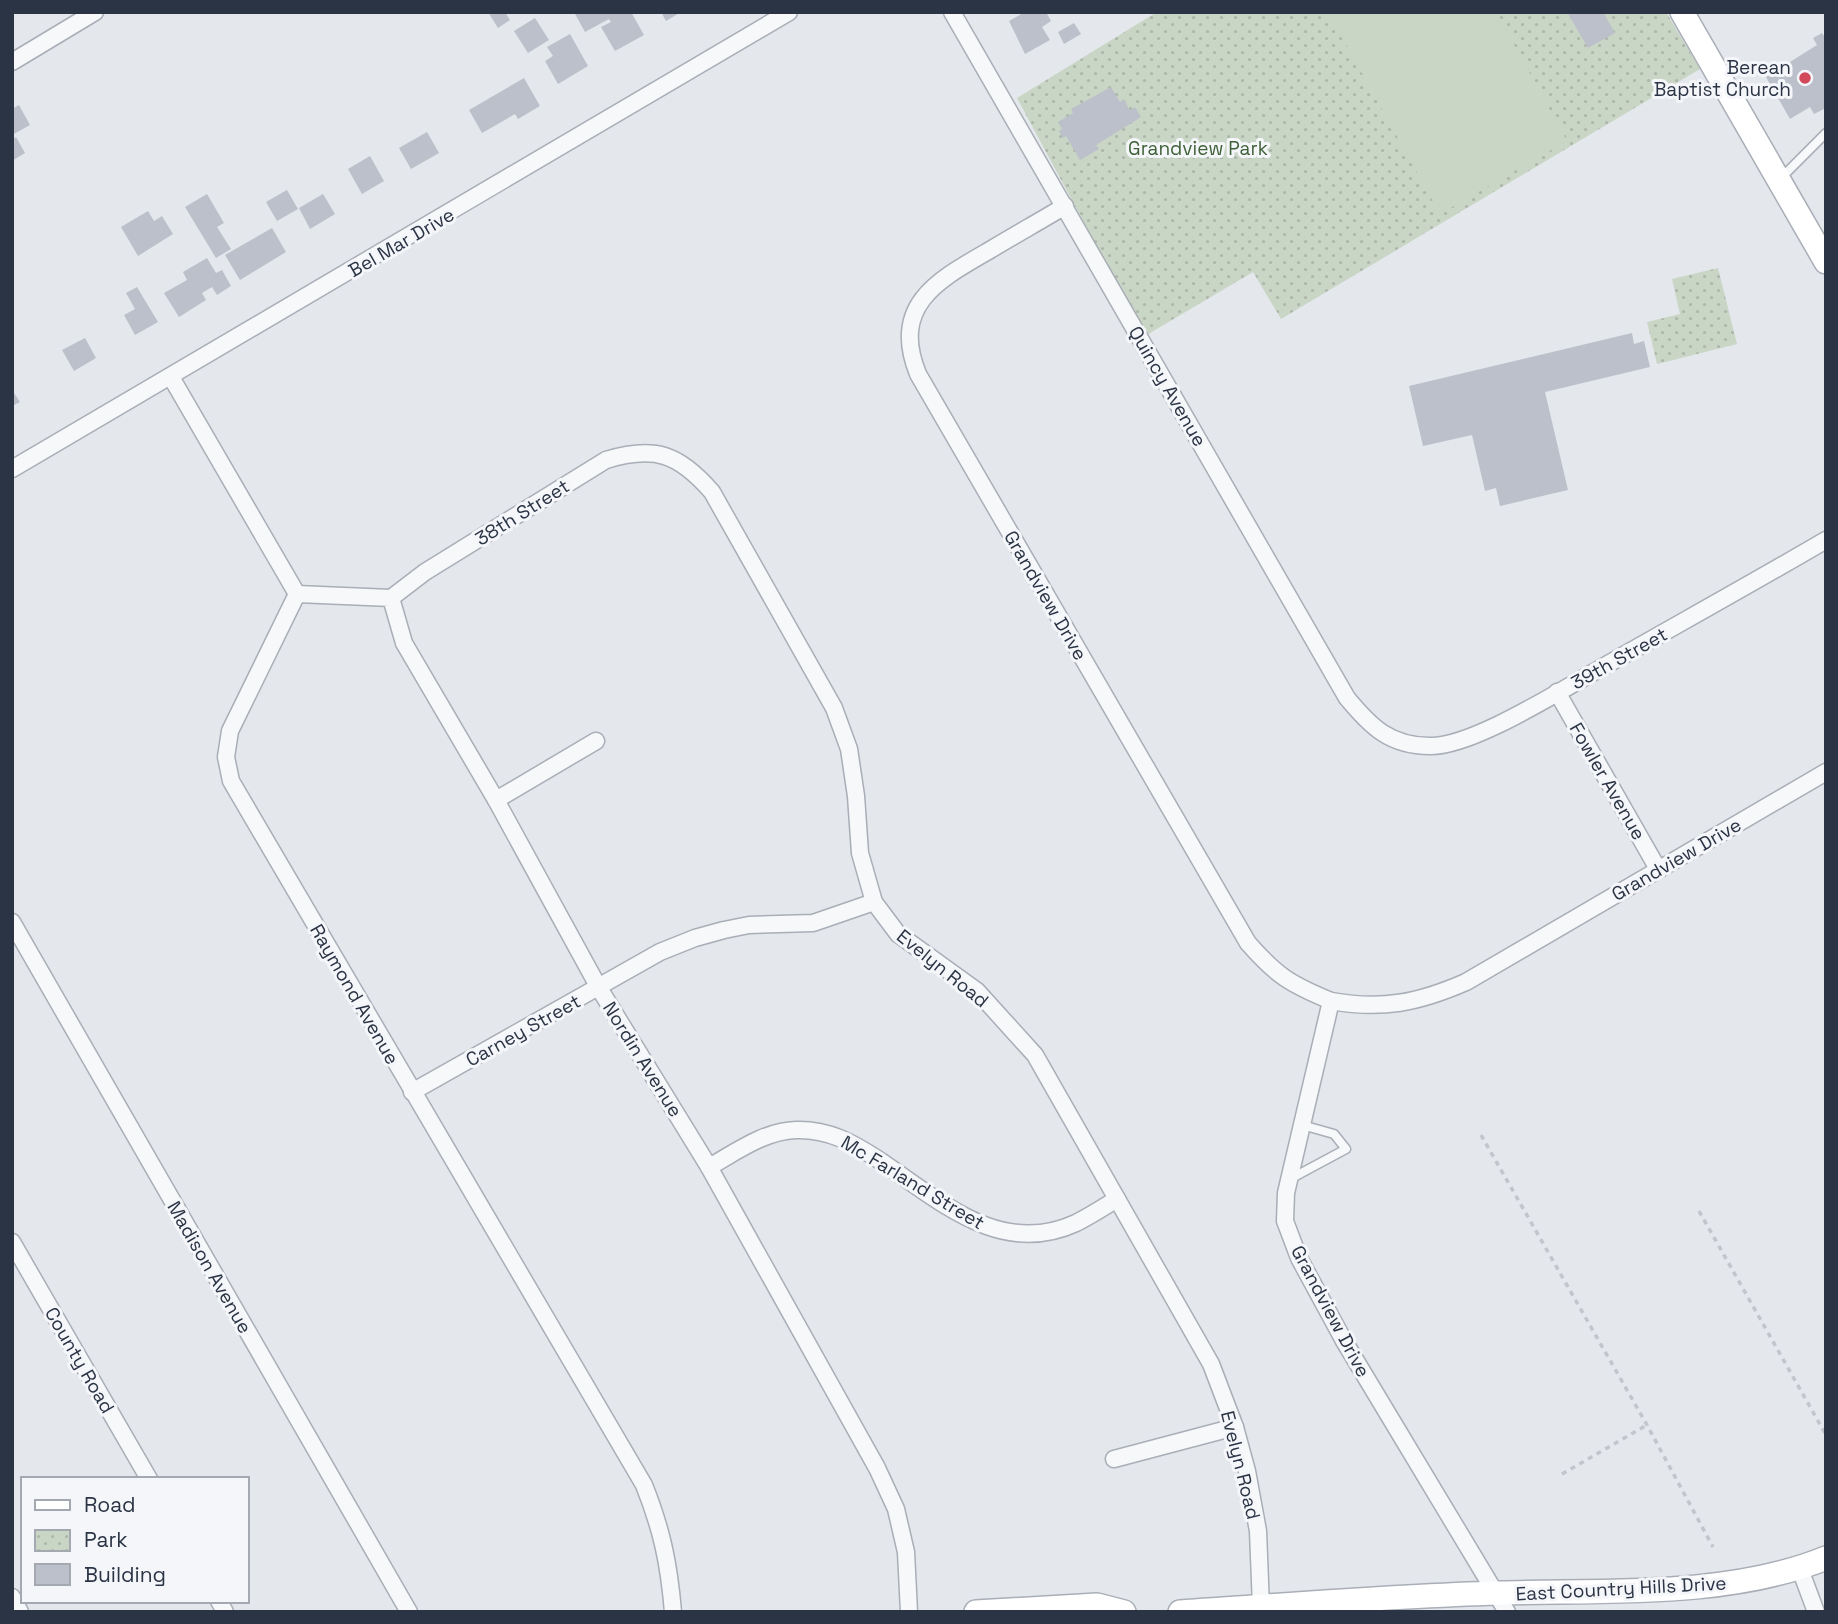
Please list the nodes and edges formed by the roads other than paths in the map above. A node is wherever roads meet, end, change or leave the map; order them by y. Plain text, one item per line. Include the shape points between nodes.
1 (95, 12) edge
2 (789, 12) edge
3 (952, 12) edge
4 (1682, 12) edge
5 (12, 62) edge
6 (1825, 136) edge
7 (1779, 180) junction
8 (1065, 206) junction
9 (1826, 262) edge
10 (170, 377) junction
11 (664, 455) joint
12 (12, 469) edge
13 (1826, 540) edge
14 (297, 594) junction
15 (391, 598) junction
16 (1557, 692) junction
17 (596, 741) dead end
18 (1402, 744) joint
19 (1826, 772) edge
20 (495, 800) junction
21 (1658, 869) junction
22 (874, 902) junction
23 (12, 922) edge
24 (599, 988) junction
25 (1331, 1001) junction
26 (412, 1092) junction
27 (1302, 1125) junction
28 (709, 1167) junction
29 (1289, 1180) junction
30 (1117, 1199) junction
31 (12, 1242) edge
32 (1235, 1427) junction
33 (1114, 1459) dead end
34 (148, 1477) edge
35 (1826, 1558) edge
36 (1800, 1569) junction
37 (12, 1597) edge
38 (1502, 1602) edge
39 (1261, 1606) junction
40 (20, 1612) edge
41 (409, 1612) edge
42 (673, 1612) edge
43 (909, 1612) edge
44 (976, 1612) edge
45 (1124, 1612) edge
46 (1180, 1612) edge
47 (1816, 1612) edge

1 - 5 street
2 - 10 street, Bel Mar Drive
3 - 8 street, Quincy Avenue
4 - 7 main road
6 - 7 lane
7 - 9 main road
8 - 18 street, Quincy Avenue via 1347,698 1380,733
8 - 25 street, Grandview Drive via 940,279 922,299 912,321 911,358 1248,943 1270,969
10 - 12 street, Bel Mar Drive
10 - 14 street
11 - 15 street, 38th Street via 626,454 606,460 425,572
11 - 22 street, Evelyn Road via 683,463 712,492 834,708 849,749 860,853
13 - 16 street, 39th Street
14 - 15 street
14 - 26 street, Raymond Avenue via 230,731 226,757 231,781
15 - 20 street, Nordin Avenue via 404,643
16 - 18 street, 39th Street via 1465,740 1433,747
16 - 21 street, Fowler Avenue
17 - 20 street
19 - 21 street, Grandview Drive
20 - 24 street, Nordin Avenue
21 - 25 street, Grandview Drive via 1440,993 1390,1005
22 - 24 street, Carney Street via 813,923 749,926 695,938 660,952
22 - 30 street, Evelyn Road via 898,934 977,991 1035,1055
23 - 41 street, Madison Avenue
24 - 26 street, Carney Street
24 - 28 street, Nordin Avenue
25 - 27 street, Grandview Drive
26 - 42 street, Raymond Avenue via 644,1485 669,1563
27 - 29 street, Grandview Drive
27 - 29 lane via 1334,1133 1346,1149
28 - 30 street, Mc Farland Street via 775,1133 815,1131 858,1146 962,1216 999,1231 1036,1234 1055,1230
28 - 43 street, Nordin Avenue via 896,1509 906,1552
29 - 38 street, Grandview Drive via 1285,1221 1299,1258 1343,1341
30 - 32 street, Evelyn Road via 1211,1364
31 - 34 street, County Road
32 - 33 street
32 - 39 street, Evelyn Road via 1258,1531
35 - 36 main road, East Country Hills Drive
36 - 38 main road, East Country Hills Drive via 1738,1582
36 - 47 street
37 - 40 street
38 - 39 main road, East Country Hills Drive
39 - 46 main road, East Country Hills Drive
44 - 45 main road via 1097,1605

